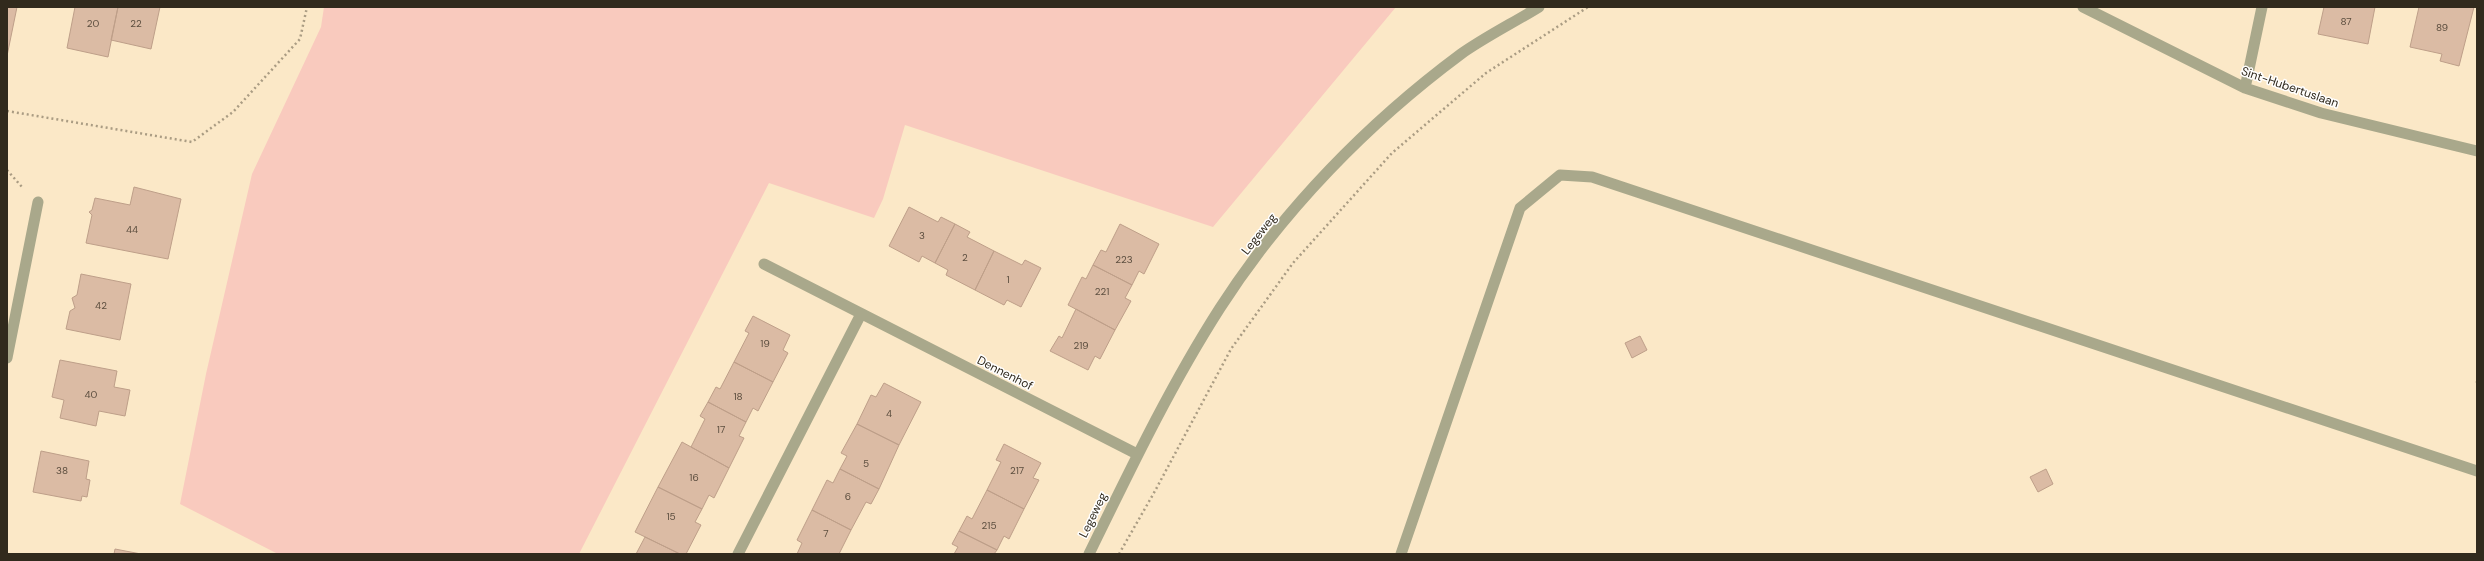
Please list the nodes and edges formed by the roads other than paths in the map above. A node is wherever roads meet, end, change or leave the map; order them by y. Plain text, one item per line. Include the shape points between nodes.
1 (1539, 7) edge
2 (2084, 7) edge
3 (2262, 7) edge
4 (2245, 88) junction
5 (2477, 151) edge
6 (38, 202) dead end
7 (764, 264) dead end
8 (861, 314) junction
9 (7, 358) edge
10 (1137, 454) junction
11 (2477, 471) edge
12 (738, 554) edge
13 (1089, 554) edge
14 (1401, 554) edge

1 - 10 street, Legeweg via 1462,54 1389,114 1321,179 1267,242 1221,307
2 - 4 street, Sint-Hubertuslaan
3 - 4 street
4 - 5 street, Sint-Hubertuslaan via 2321,113
6 - 9 street
7 - 8 street, Dennenhof
8 - 10 street, Dennenhof
8 - 12 street
10 - 13 street, Legeweg
11 - 14 street via 1592,177 1560,176 1520,208

